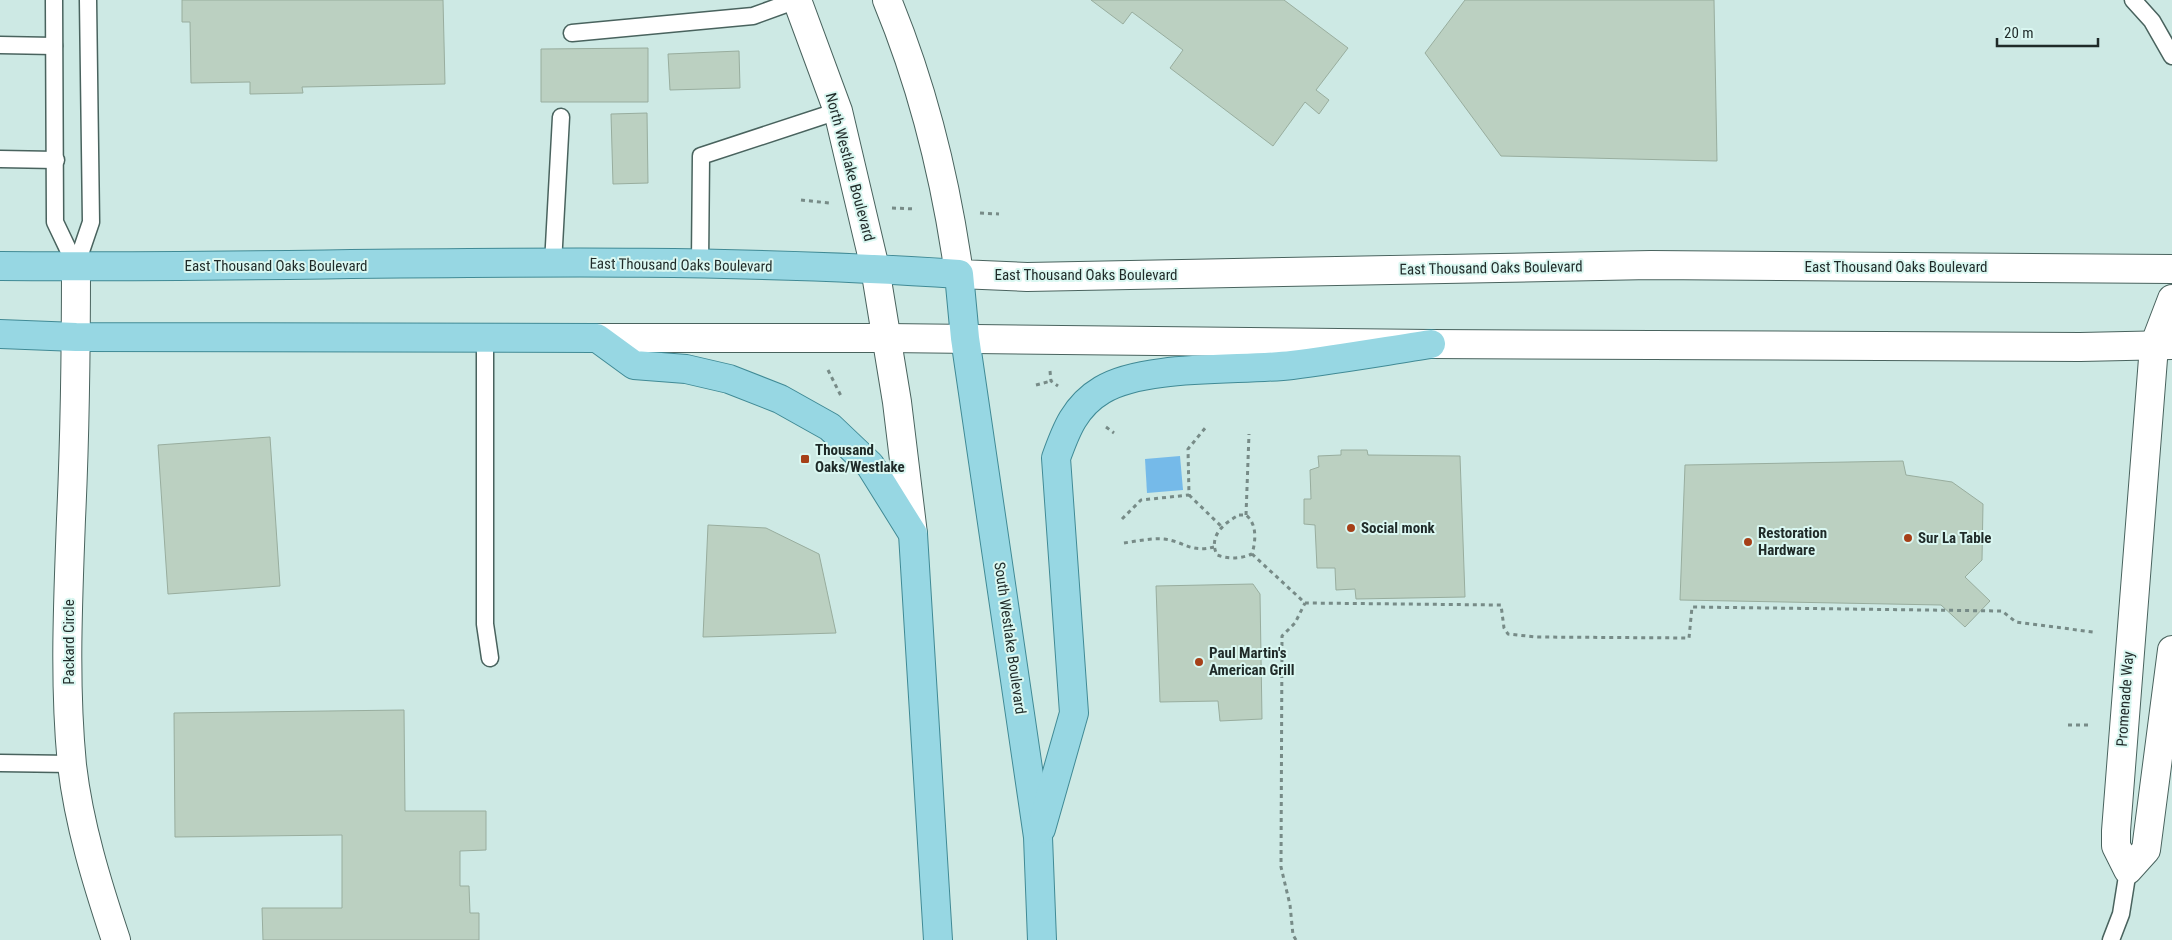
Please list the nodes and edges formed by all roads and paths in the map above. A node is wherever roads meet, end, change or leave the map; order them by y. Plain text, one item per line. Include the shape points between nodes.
1 (54, 0) edge
2 (88, 0) edge
3 (797, 0) edge
4 (887, 0) edge
5 (2133, 0) edge
6 (572, 34) dead end
7 (0, 45) edge
8 (54, 46) junction
9 (2172, 56) edge
10 (838, 111) junction
11 (560, 117) dead end
12 (0, 158) edge
13 (56, 160) junction
14 (801, 200) dead end
15 (862, 207) junction
16 (950, 211) junction
17 (999, 214) dead end
18 (553, 264) junction
19 (700, 264) junction
20 (0, 266) edge
21 (76, 266) junction
22 (875, 268) junction
23 (2172, 269) edge
24 (959, 274) junction
25 (2172, 299) edge
26 (0, 334) edge
27 (76, 337) junction
28 (485, 338) junction
29 (597, 338) junction
30 (887, 338) junction
31 (965, 338) junction
32 (1431, 344) junction
33 (2163, 346) edge
34 (827, 367) dead end
35 (1051, 380) dead end
36 (1036, 385) dead end
37 (842, 397) dead end
38 (1206, 427) dead end
39 (1249, 434) dead end
40 (1189, 495) junction
41 (1246, 515) junction
42 (1122, 519) dead end
43 (1222, 527) junction
44 (913, 534) junction
45 (1124, 543) dead end
46 (1214, 547) junction
47 (1252, 554) junction
48 (1305, 603) junction
49 (2092, 632) dead end
50 (2172, 650) edge
51 (490, 658) dead end
52 (2068, 725) dead end
53 (2090, 725) dead end
54 (0, 763) edge
55 (72, 764) junction
56 (1038, 837) junction
57 (2128, 870) junction
58 (116, 940) edge
59 (938, 940) edge
60 (1042, 940) edge
61 (1296, 940) edge
62 (2111, 940) edge

1 - 8 lane
2 - 21 lane via 91,222
3 - 6 lane via 752,16
3 - 10 main road, North Westlake Boulevard
4 - 16 main road via 920,93
5 - 9 lane via 2152,21
7 - 8 lane
8 - 13 lane
10 - 15 main road, North Westlake Boulevard
10 - 19 lane via 701,156
11 - 18 lane
12 - 13 lane
13 - 21 lane via 55,222
14 - 15 path
15 - 16 path
15 - 22 main road, North Westlake Boulevard
16 - 17 path
16 - 24 main road
18 - 19 main road, East Thousand Oaks Boulevard
18 - 21 main road, East Thousand Oaks Boulevard
19 - 22 main road, East Thousand Oaks Boulevard
20 - 21 main road, East Thousand Oaks Boulevard
21 - 27 main road, Packard Circle
22 - 24 main road, East Thousand Oaks Boulevard
22 - 30 main road, North Westlake Boulevard
23 - 24 main road, East Thousand Oaks Boulevard via 1651,266 1026,277
24 - 31 main road
25 - 33 main road, Promenade Way
26 - 27 main road
27 - 28 main road
27 - 55 main road, Packard Circle via 67,649
28 - 29 main road
28 - 51 lane via 485,624
29 - 30 main road
29 - 44 main road via 634,365 686,369 729,378 780,399 830,427 870,465
30 - 31 main road
30 - 44 main road
31 - 32 main road
31 - 56 main road, South Westlake Boulevard
32 - 33 main road
32 - 56 main road via 1291,365 1126,379 1101,390 1071,418 1056,458 1074,713
33 - 57 main road, Promenade Way via 2116,831 2116,846
34 - 37 path
35 - 36 path
38 - 40 path via 1188,449
39 - 41 path
40 - 42 path via 1141,500
40 - 43 path
41 - 43 path via 1229,520
41 - 47 path via 1255,528
43 - 46 path
44 - 59 main road
45 - 46 path via 1162,539 1176,541 1192,550
46 - 47 path via 1217,555 1224,558
47 - 48 path
48 - 49 path via 1502,605 1504,628 1508,634 1536,637 1690,638 1692,607 2002,611 2016,622
48 - 61 path via 1295,623 1282,636 1282,867
50 - 57 main road via 2146,850
52 - 53 path
54 - 55 lane
55 - 58 main road, Packard Circle via 80,819
56 - 60 main road, South Westlake Boulevard
57 - 62 lane via 2121,914

